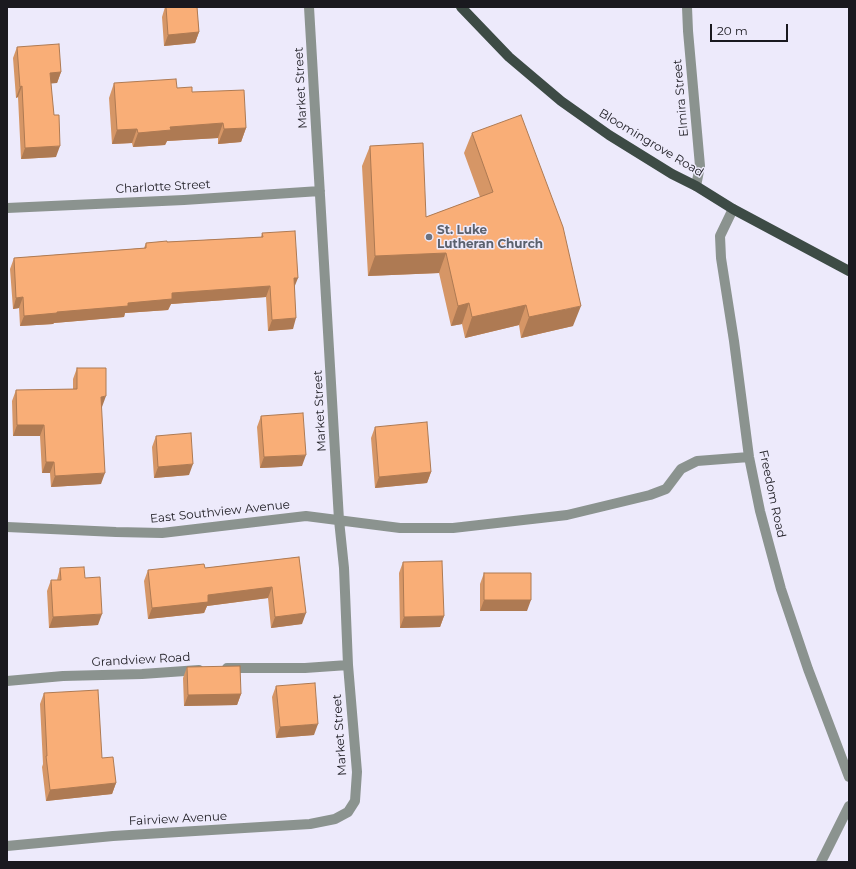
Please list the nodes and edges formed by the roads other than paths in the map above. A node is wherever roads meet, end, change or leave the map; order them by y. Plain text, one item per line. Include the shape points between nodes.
1 (309, 7) edge
2 (461, 7) edge
3 (687, 7) edge
4 (696, 186) junction
5 (320, 191) junction
6 (7, 208) edge
7 (732, 209) junction
8 (848, 270) edge
9 (749, 457) junction
10 (339, 520) junction
11 (7, 527) edge
12 (348, 665) junction
13 (7, 681) edge
14 (849, 777) edge
15 (849, 806) edge
16 (348, 812) joint
17 (7, 846) edge
18 (821, 862) edge

1 - 5 street, Market Street
2 - 4 main road, Bloomingrove Road via 509,57 561,101 609,135
3 - 4 street, Elmira Street via 700,166
4 - 7 main road, Bloomingrove Road
5 - 6 street, Charlotte Street
5 - 10 street, Market Street
7 - 8 main road, Bloomingrove Road
7 - 9 street, Freedom Road via 720,236 721,258
9 - 10 street, East Southview Avenue via 697,461 682,469 666,489 567,515 454,528 400,528
9 - 14 street, Freedom Road via 760,511 781,589
10 - 11 street, East Southview Avenue via 306,516 162,533
10 - 12 street, Market Street via 344,568
12 - 13 street, Grandview Road via 305,668 215,668
12 - 16 street, Market Street via 357,772 355,801
15 - 18 street
16 - 17 street, Fairview Avenue via 336,819 310,824 113,836

